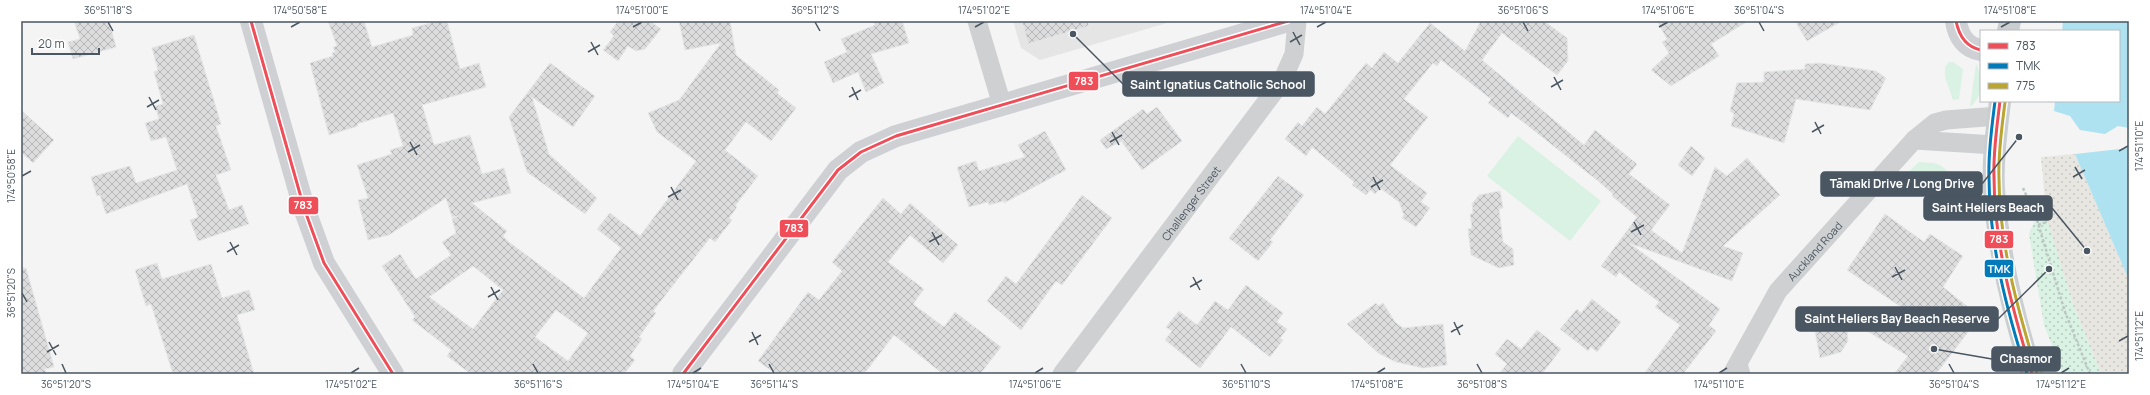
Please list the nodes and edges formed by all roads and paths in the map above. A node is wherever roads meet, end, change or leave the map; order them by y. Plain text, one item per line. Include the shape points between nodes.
1 (250, 21) edge
2 (976, 21) edge
3 (1288, 21) edge
4 (1297, 21) edge
5 (1956, 21) edge
6 (2006, 21) edge
7 (2010, 21) edge
8 (1980, 50) edge
9 (1002, 105) junction
10 (1999, 108) edge
11 (1914, 140) junction
12 (1995, 145) junction
13 (2023, 188) dead end
14 (2047, 222) dead end
15 (2038, 224) junction
16 (1743, 365) edge
17 (393, 374) edge
18 (683, 374) edge
19 (1062, 374) edge
20 (1732, 374) edge
21 (2032, 374) edge
22 (2090, 374) edge

1 - 17 street via 304,208 324,263
2 - 9 street
3 - 9 street
4 - 19 street, Challenger Street via 1294,54 1282,81
5 - 8 street via 1962,39 1972,49
6 - 7 street
9 - 18 street via 896,136 847,161 754,278
10 - 11 street, Auckland Road via 1935,123
10 - 12 main road
11 - 12 street
11 - 16 street, Auckland Road via 1778,291
12 - 21 main road via 1993,188 2001,253 2011,304
13 - 15 path
14 - 15 path
15 - 22 path via 2064,312
16 - 20 street, Auckland Road

